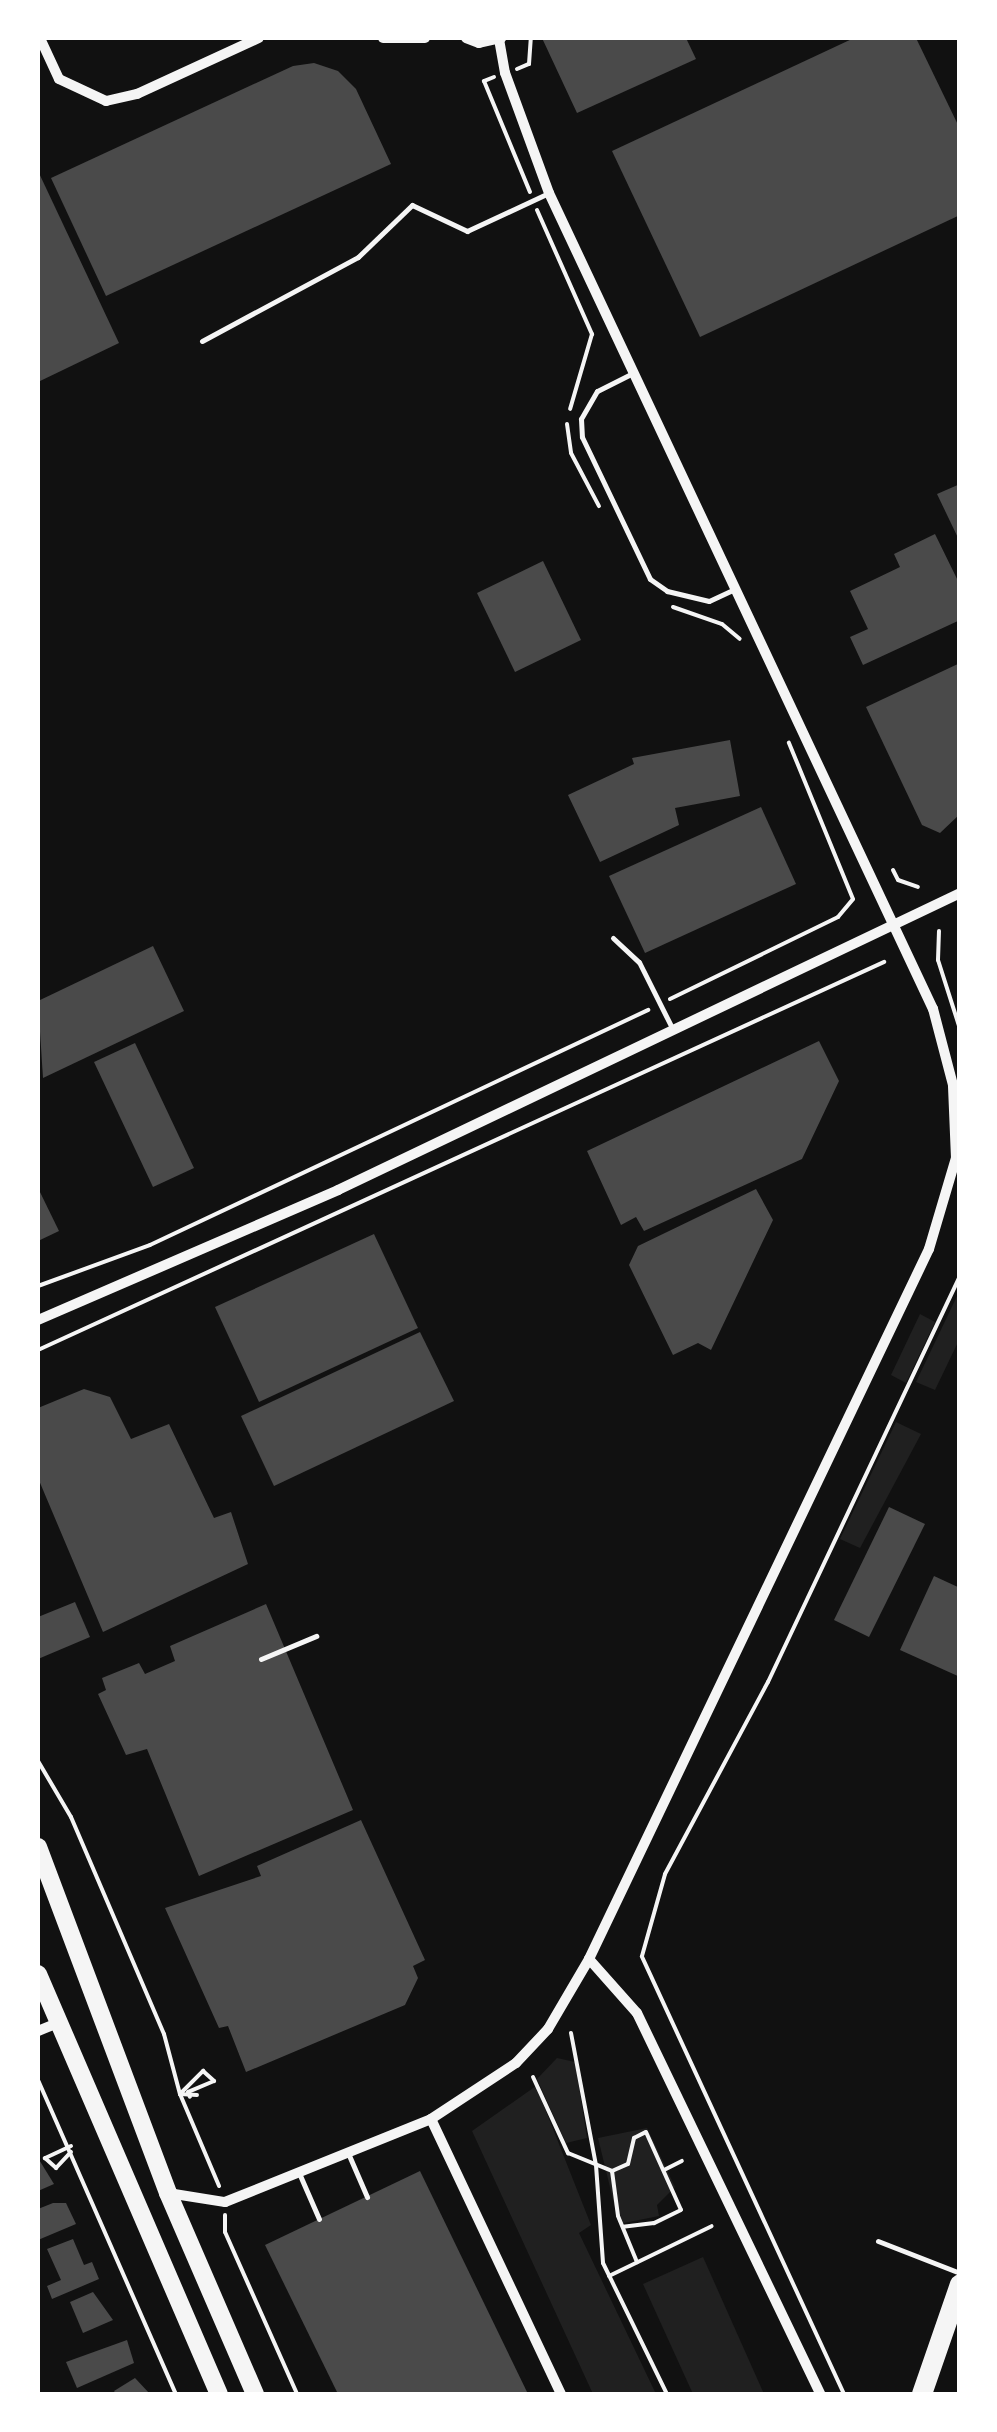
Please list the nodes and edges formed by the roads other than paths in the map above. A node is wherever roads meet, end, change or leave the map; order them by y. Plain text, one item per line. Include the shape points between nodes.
1 (40, 38) edge
2 (260, 38) edge
3 (383, 38) edge
4 (425, 38) edge
5 (466, 38) edge
6 (500, 38) edge
7 (549, 194) junction
8 (202, 341) dead end
9 (634, 373) junction
10 (735, 589) junction
11 (960, 893) edge
12 (891, 921) junction
13 (613, 938) dead end
14 (672, 1028) junction
15 (38, 1320) edge
16 (316, 1636) dead end
17 (261, 1659) dead end
18 (38, 1848) edge
19 (589, 1959) junction
20 (38, 1974) edge
21 (58, 2023) junction
22 (38, 2030) edge
23 (431, 2118) junction
24 (348, 2153) junction
25 (299, 2173) junction
26 (168, 2193) junction
27 (367, 2196) dead end
28 (320, 2219) dead end
29 (878, 2242) dead end
30 (960, 2273) edge
31 (960, 2284) edge
32 (220, 2394) edge
33 (254, 2394) edge
34 (561, 2394) edge
35 (820, 2394) edge
36 (922, 2394) edge

1 - 2 street via 58,79 106,101 137,94
3 - 4 street
5 - 6 street
6 - 7 street via 505,73
7 - 8 lane via 468,231 412,205 358,257
7 - 9 street
9 - 10 street
9 - 10 lane via 596,391 581,419 582,437 650,579 666,591 709,601
10 - 12 street
11 - 12 street
12 - 14 street
12 - 19 street via 947,1048 957,1125 946,1204
13 - 14 lane via 639,962
14 - 15 street via 338,1190
16 - 17 lane
18 - 26 main road
19 - 23 street via 548,2029 516,2063
19 - 35 street via 637,2013
20 - 21 main road
21 - 22 street
21 - 32 main road
23 - 24 street
23 - 34 street
24 - 25 street
24 - 27 lane
25 - 26 street via 225,2202
25 - 28 lane
26 - 33 main road
29 - 30 lane
31 - 36 highway

